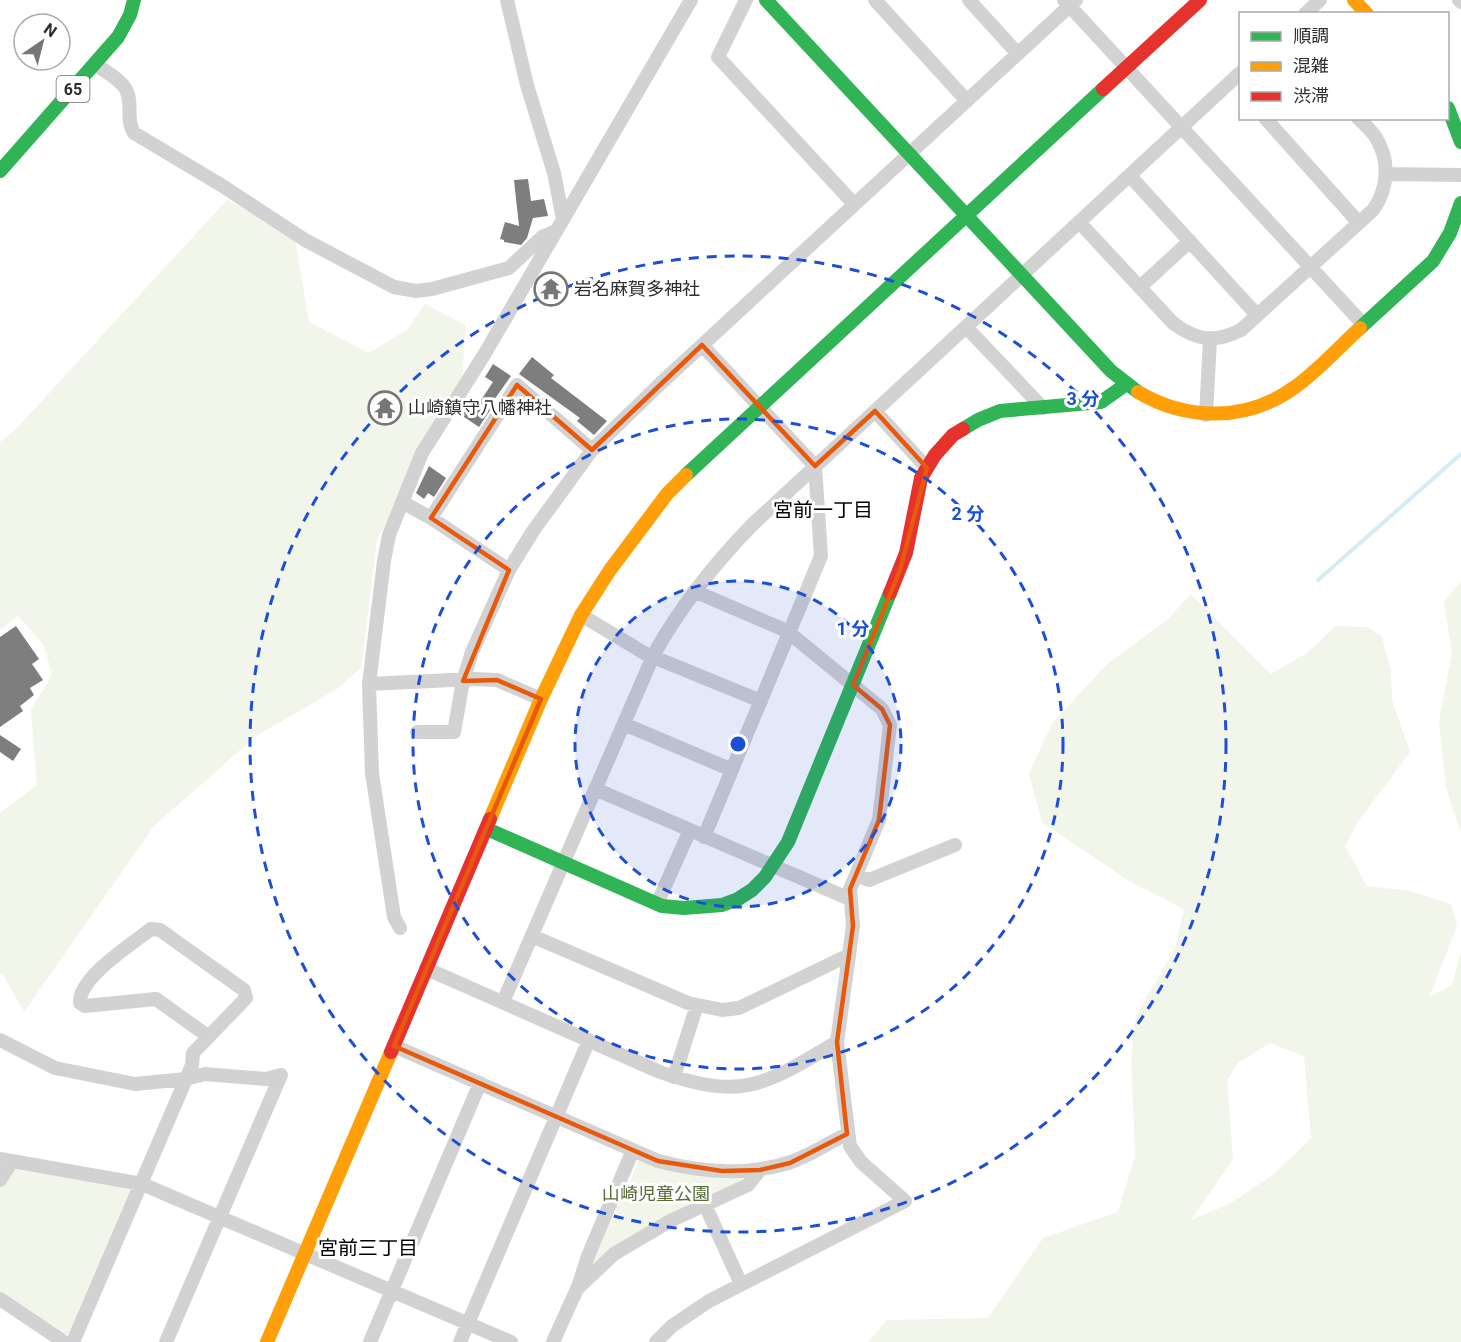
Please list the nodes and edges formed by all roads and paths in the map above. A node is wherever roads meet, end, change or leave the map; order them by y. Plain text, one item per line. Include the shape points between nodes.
1 (134, 0) edge
2 (507, 0) edge
3 (691, 0) edge
4 (746, 0) edge
5 (766, 0) edge
6 (875, 0) edge
7 (969, 0) edge
8 (1200, 0) edge
9 (1320, 0) edge
10 (1354, 0) edge
11 (1070, 2) edge
12 (1307, 12) edge
13 (1365, 12) edge
14 (1018, 54) junction
15 (95, 64) junction
16 (1126, 68) junction
17 (1238, 82) edge
18 (967, 101) junction
19 (1449, 110) edge
20 (1267, 120) edge
21 (1360, 120) edge
22 (1182, 128) junction
23 (1461, 141) edge
24 (909, 154) junction
25 (0, 171) edge
26 (1386, 174) junction
27 (1461, 175) edge
28 (1130, 176) junction
29 (1461, 203) edge
30 (854, 204) junction
31 (966, 216) junction
32 (563, 219) junction
33 (1079, 222) junction
34 (1359, 223) junction
35 (554, 232) junction
36 (1190, 242) junction
37 (1310, 267) junction
38 (1022, 275) junction
39 (1140, 287) junction
40 (1257, 315) junction
41 (1363, 324) junction
42 (966, 327) junction
43 (1210, 340) junction
44 (702, 345) junction
45 (1125, 385) junction
46 (759, 406) junction
47 (1043, 408) junction
48 (875, 411) junction
49 (1206, 415) junction
50 (592, 450) junction
51 (815, 466) junction
52 (927, 468) junction
53 (402, 502) junction
54 (431, 518) junction
55 (509, 570) junction
56 (694, 591) junction
57 (581, 615) junction
58 (789, 633) junction
59 (652, 657) junction
60 (463, 681) junction
61 (369, 684) junction
62 (853, 685) junction
63 (541, 699) junction
64 (761, 701) junction
65 (624, 724) junction
66 (417, 732) dead end
67 (732, 770) junction
68 (595, 789) junction
69 (487, 829) junction
70 (690, 830) junction
71 (704, 837) junction
72 (955, 845) dead end
73 (564, 863) junction
74 (774, 866) junction
75 (856, 876) junction
76 (850, 899) junction
77 (657, 904) junction
78 (400, 928) dead end
79 (532, 936) junction
80 (849, 955) junction
81 (427, 969) junction
82 (503, 1002) junction
83 (697, 1005) junction
84 (209, 1036) junction
85 (0, 1040) edge
86 (589, 1040) junction
87 (837, 1042) junction
88 (394, 1046) junction
89 (674, 1077) junction
90 (186, 1079) junction
91 (480, 1083) junction
92 (556, 1117) junction
93 (847, 1134) junction
94 (633, 1150) junction
95 (6, 1160) edge
96 (759, 1170) junction
97 (0, 1180) edge
98 (142, 1184) junction
99 (705, 1205) junction
100 (220, 1217) junction
101 (306, 1253) junction
102 (741, 1284) junction
103 (577, 1289) junction
104 (392, 1290) junction
105 (0, 1299) edge
106 (468, 1323) junction
107 (64, 1342) edge
108 (73, 1342) edge
109 (165, 1342) edge
110 (267, 1342) edge
111 (370, 1342) edge
112 (460, 1342) edge
113 (511, 1342) edge
114 (553, 1342) edge
115 (656, 1342) edge

1 - 15 street, 65 via 118,37
2 - 32 street
3 - 32 street
4 - 30 street via 718,57
5 - 24 street
6 - 18 street
7 - 14 street
8 - 16 street
9 - 12 street
10 - 13 street
11 - 14 street
11 - 16 street
14 - 18 street
15 - 25 street, 65
15 - 35 street via 123,85 134,133 305,240 394,287 432,289 509,268 542,237
16 - 22 street
16 - 31 street
17 - 22 street
18 - 24 street
19 - 23 street
20 - 34 street
21 - 26 street via 1375,136 1384,156
22 - 28 street
22 - 37 street
24 - 30 street
24 - 31 street
26 - 27 street
26 - 34 street via 1379,201
28 - 33 street
28 - 36 street
29 - 41 street via 1456,222 1432,261
30 - 44 street
31 - 38 street
31 - 46 street
32 - 35 street
33 - 38 street
33 - 39 street
34 - 37 street
35 - 53 street via 422,453
36 - 39 street
36 - 40 street
37 - 40 street
37 - 41 street
38 - 42 street
38 - 45 street
39 - 43 street via 1183,330
40 - 43 street via 1241,330
41 - 49 street via 1293,388 1252,409
42 - 47 street
42 - 48 street
43 - 49 street
44 - 46 street
44 - 50 street
45 - 47 street via 1101,402
45 - 49 street via 1163,406
46 - 51 street
46 - 57 street via 668,494
47 - 52 street via 1000,411 978,420 953,435
48 - 51 street
48 - 52 street
50 - 54 street via 517,385
50 - 55 street via 532,531
51 - 56 street via 752,525
51 - 58 street via 821,556
52 - 62 street via 921,478 906,553
53 - 54 street
53 - 61 street via 384,561
54 - 55 street
55 - 60 street
56 - 58 street
56 - 59 street
57 - 59 street
57 - 63 street
58 - 62 street
58 - 64 street
59 - 64 street
59 - 65 street
60 - 61 street
60 - 63 street via 497,680
60 - 66 street via 454,732
61 - 78 street via 372,773 393,917
62 - 74 street via 788,842
62 - 75 street via 882,709 890,725 879,820
63 - 69 street
64 - 67 street
65 - 67 street
65 - 68 street
67 - 71 street
68 - 70 street
68 - 73 street
69 - 73 street
69 - 81 street
70 - 71 street
70 - 77 street
71 - 74 street
72 - 75 street via 869,880
73 - 77 street
73 - 79 street
74 - 76 street
74 - 77 street via 740,899 704,909
75 - 76 street
76 - 80 street via 853,926
79 - 82 street
79 - 83 street
80 - 83 street via 739,1008 722,1010
80 - 87 street
81 - 82 street
81 - 88 street
82 - 86 street
83 - 89 street
84 - 84 street via 156,999 85,1006 79,996 99,968 151,929 160,930 244,990 246,998
84 - 90 street via 193,1053
85 - 90 street via 55,1068 110,1080 135,1084
86 - 89 street
86 - 92 street
87 - 89 street via 769,1080 749,1086 721,1087
87 - 93 street
88 - 91 street
88 - 101 street
90 - 98 street
90 - 100 street via 205,1074 266,1078 281,1075
91 - 92 street
91 - 104 street
92 - 94 street
92 - 106 street
93 - 96 street via 790,1162
93 - 102 street via 861,1162 905,1202
94 - 96 street via 684,1168
94 - 103 street
95 - 97 street
95 - 98 street
96 - 99 street via 748,1185
98 - 100 street
98 - 108 street
99 - 102 street
99 - 103 street via 627,1244
100 - 101 street
100 - 109 street
101 - 104 street
101 - 110 street
102 - 115 street via 672,1326
103 - 114 street
104 - 106 street
104 - 111 street
105 - 107 street
106 - 112 street
106 - 113 street

